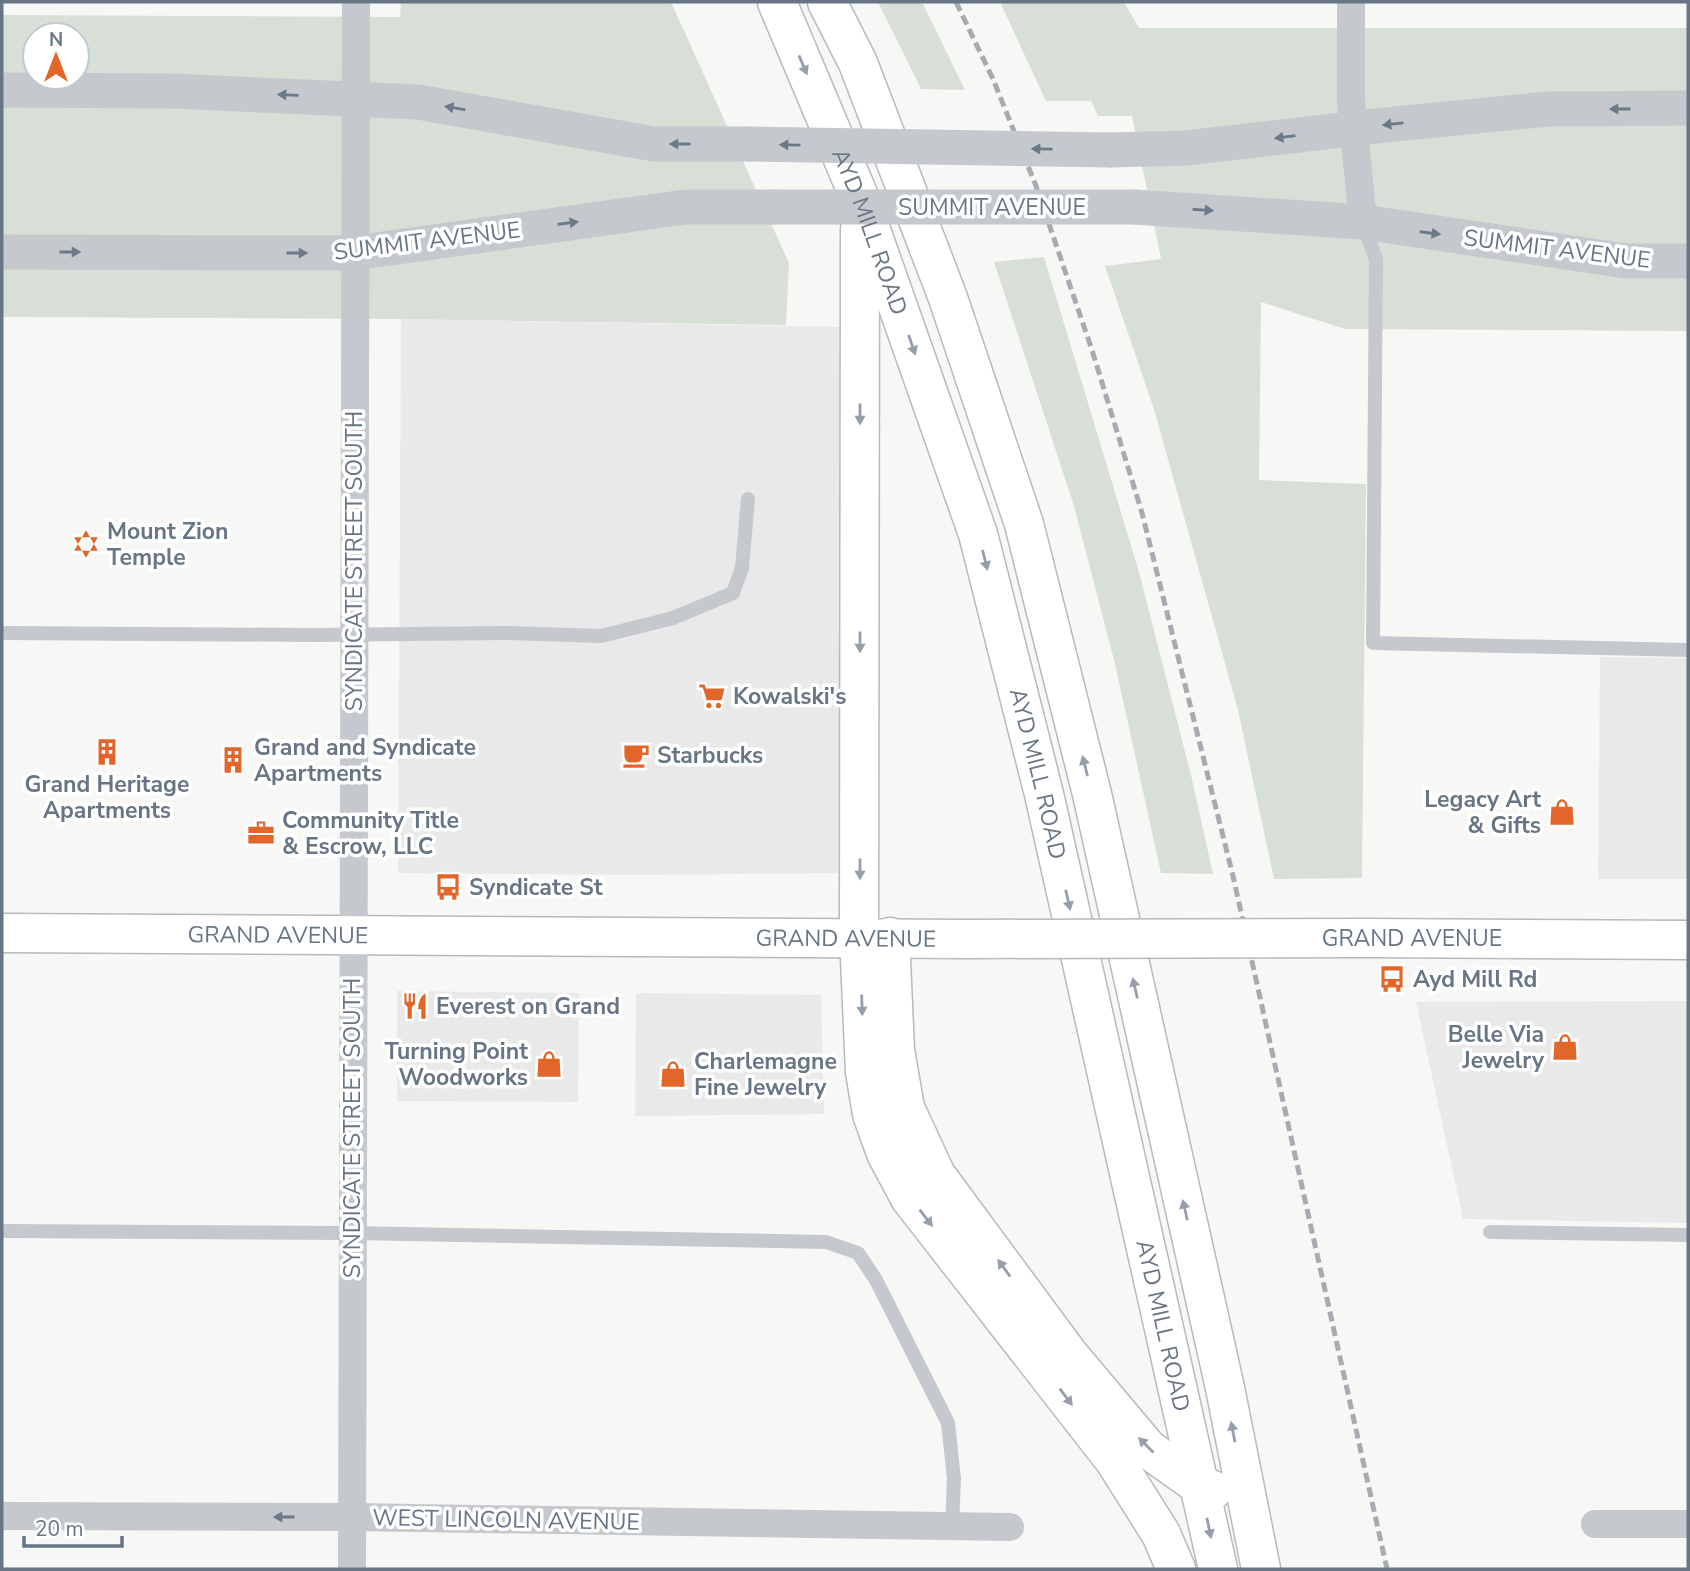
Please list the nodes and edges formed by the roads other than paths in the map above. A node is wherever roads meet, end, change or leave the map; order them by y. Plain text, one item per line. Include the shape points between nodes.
1 (356, 2) edge
2 (777, 2) edge
3 (827, 2) edge
4 (1351, 2) edge
5 (2, 90) edge
6 (356, 99) junction
7 (1688, 108) edge
8 (1353, 130) junction
9 (860, 199) junction
10 (1363, 222) junction
11 (2, 252) edge
12 (354, 253) junction
13 (1688, 261) edge
14 (748, 499) dead end
15 (2, 633) edge
16 (354, 635) junction
17 (1688, 650) edge
18 (2, 933) edge
19 (352, 935) junction
20 (875, 937) junction
21 (1688, 940) edge
22 (2, 1231) edge
23 (1490, 1232) dead end
24 (352, 1233) junction
25 (1688, 1235) edge
26 (1200, 1486) junction
27 (1246, 1499) junction
28 (2, 1516) edge
29 (352, 1517) junction
30 (1595, 1524) dead end
31 (1688, 1524) edge
32 (952, 1526) junction
33 (1010, 1527) dead end
34 (352, 1569) edge
35 (1175, 1569) edge
36 (1218, 1569) edge
37 (1261, 1569) edge

1 - 6 street, SYNDICATE STREET SOUTH
2 -> 9 main road, AYD MILL ROAD
27 -> 3 main road, AYD MILL ROAD via 1092,794 1024,524 938,272 858,63
4 - 8 street
6 -> 5 street
8 -> 6 street, bridge via 1186,149 654,144 418,102
6 - 12 street, SYNDICATE STREET SOUTH
7 -> 8 street via 1549,109
8 - 10 street
9 -> 20 main road
9 -> 26 main road, AYD MILL ROAD via 978,534 1044,794
12 -> 10 street, SUMMIT AVENUE, bridge via 685,207 1134,207
10 -> 13 street, SUMMIT AVENUE via 1626,261
10 - 17 lane via 1376,259 1373,643
11 -> 12 street, SUMMIT AVENUE
12 - 16 street, SYNDICATE STREET SOUTH
14 - 16 lane via 743,568 733,593 673,618 601,636
15 - 16 lane
16 - 19 street, SYNDICATE STREET SOUTH
18 - 19 main road, GRAND AVENUE
19 - 20 main road, GRAND AVENUE
19 - 24 street, SYNDICATE STREET SOUTH
20 - 21 main road, GRAND AVENUE, bridge
26 -> 20 main road via 1147,1449 1069,1355 936,1175 905,1108
20 -> 35 main road via 865,1072 872,1114 886,1153 910,1198 1115,1461 1161,1534
22 - 24 lane
23 - 25 lane
24 - 29 street, SYNDICATE STREET SOUTH
24 - 32 lane via 825,1242 858,1253 948,1423 954,1479
26 - 27 main road
26 -> 36 main road, AYD MILL ROAD
27 - 37 main road, AYD MILL ROAD
29 -> 28 street, WEST LINCOLN AVENUE
29 - 32 street, WEST LINCOLN AVENUE
29 - 34 street, SYNDICATE STREET SOUTH
30 - 31 street
32 - 33 street, WEST LINCOLN AVENUE

